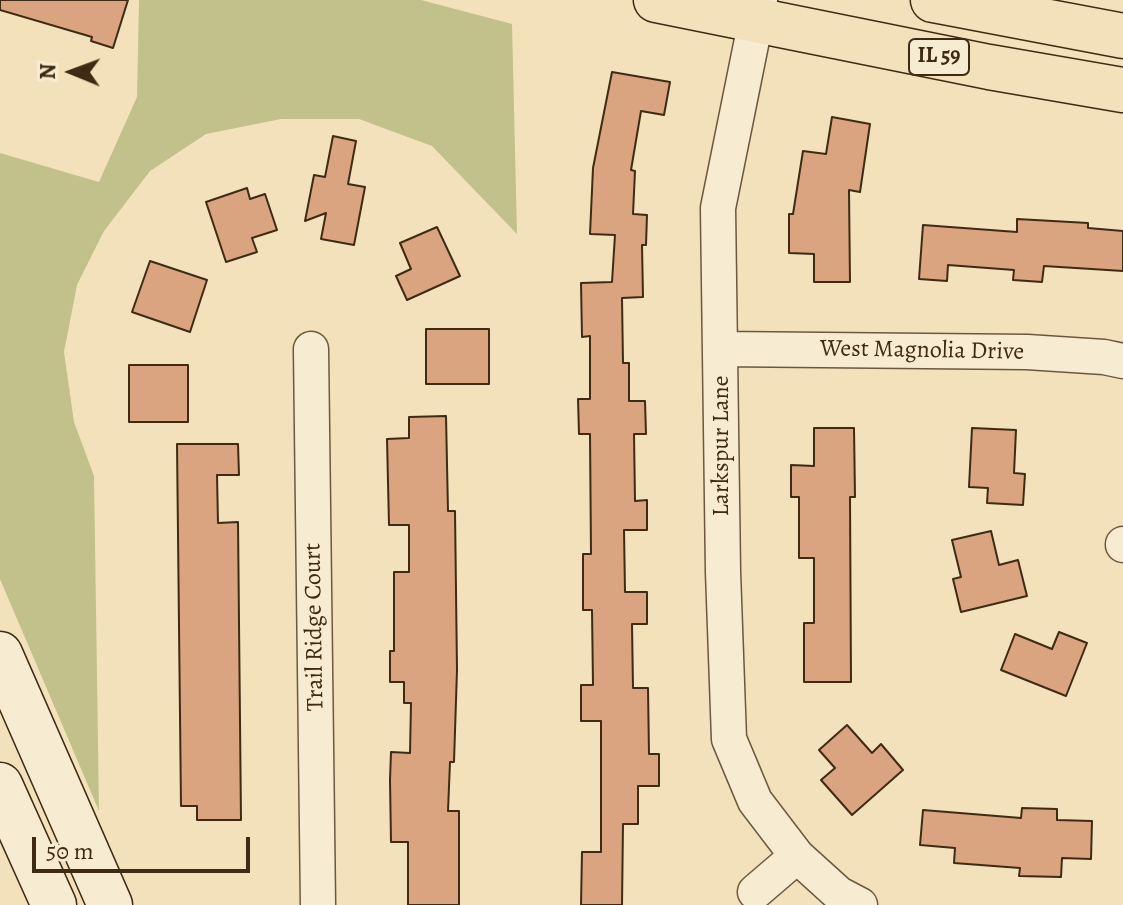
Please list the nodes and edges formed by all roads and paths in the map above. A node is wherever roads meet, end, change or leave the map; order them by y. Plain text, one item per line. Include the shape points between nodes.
1 (656, 0) edge
2 (933, 0) edge
3 (758, 10) edge
4 (1123, 36) edge
5 (1123, 90) edge
6 (311, 349) dead end
7 (721, 349) junction
8 (1123, 361) edge
9 (0, 654) edge
10 (0, 785) edge
11 (797, 856) junction
12 (755, 892) dead end
13 (54, 905) edge
14 (110, 905) edge
15 (318, 905) edge
16 (860, 905) edge

1 - 3 main road, IL 59
2 - 4 main road, IL 59
3 - 5 main road, IL 59 via 989,67
3 - 7 street, Larkspur Lane via 718,208
6 - 15 street, Trail Ridge Court
7 - 8 street, West Magnolia Drive via 1027,352
7 - 11 street, Larkspur Lane via 729,739 755,801
9 - 14 main road
10 - 13 main road
11 - 12 street
11 - 16 street, Larkspur Lane via 839,894

